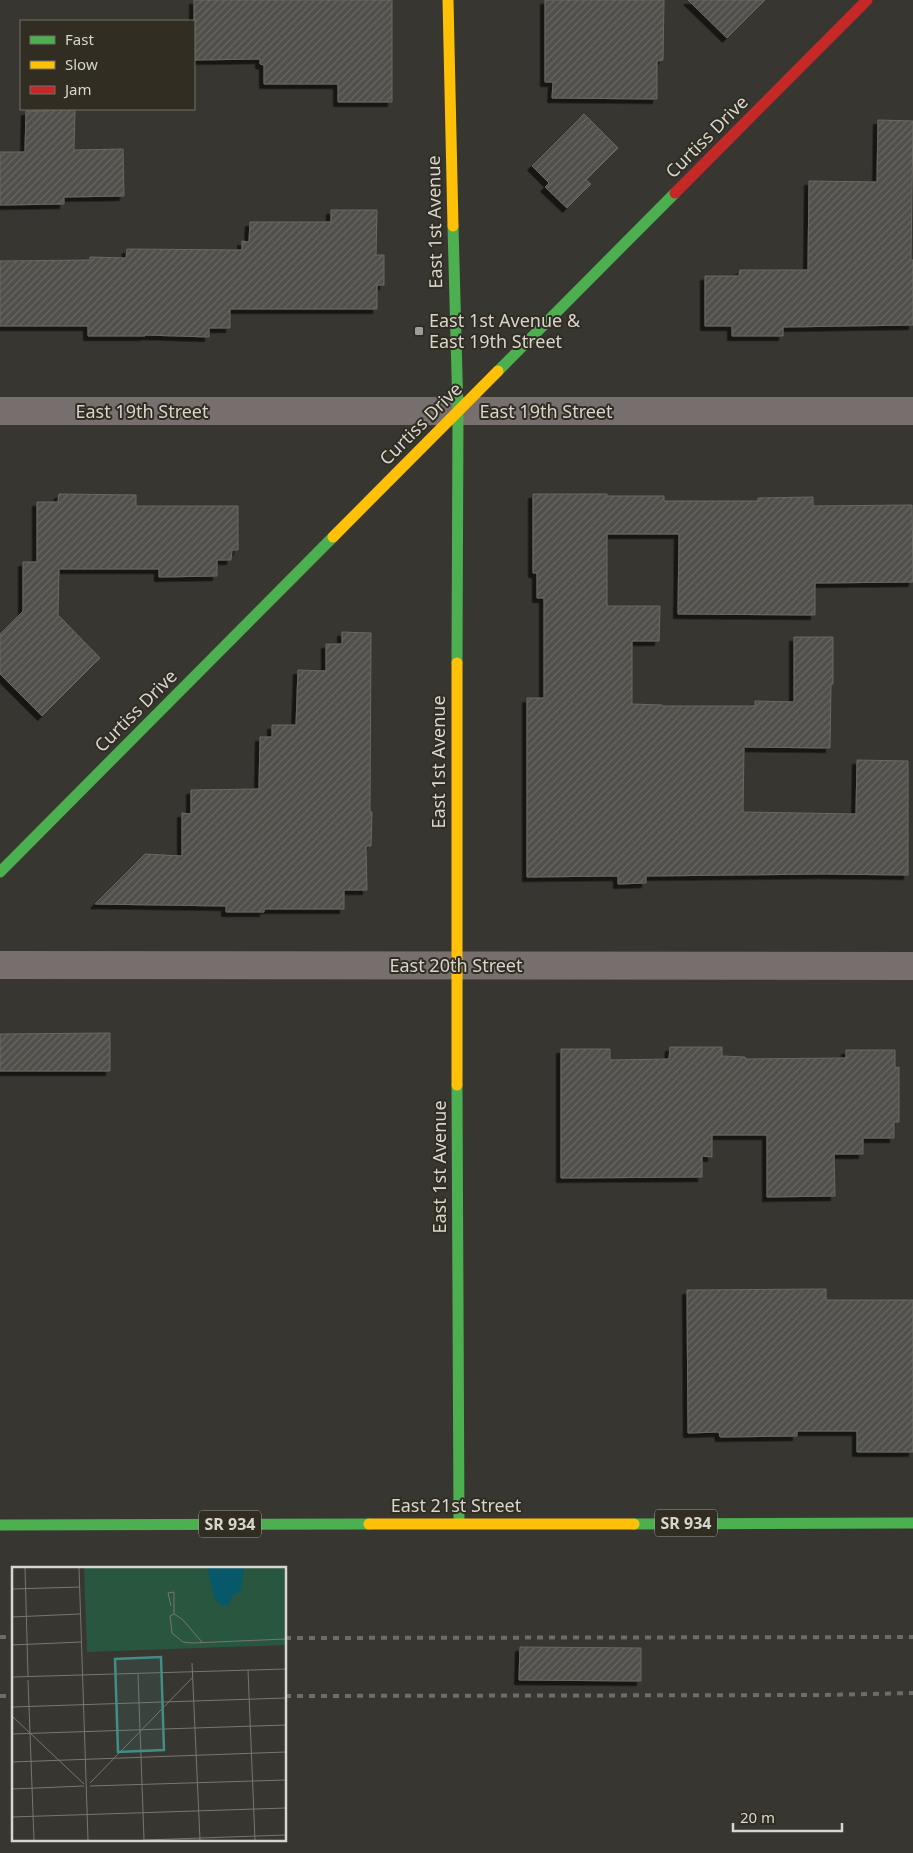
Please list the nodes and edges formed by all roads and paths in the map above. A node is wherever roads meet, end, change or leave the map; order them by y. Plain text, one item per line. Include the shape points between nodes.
1 (448, 0) edge
2 (867, 0) edge
3 (0, 411) edge
4 (913, 411) edge
5 (458, 412) junction
6 (0, 872) edge
7 (0, 965) edge
8 (456, 966) junction
9 (913, 966) edge
10 (913, 1523) edge
11 (459, 1524) junction
12 (0, 1525) edge

1 - 5 street, East 1st Avenue
2 - 5 street, Curtiss Drive
3 - 5 street, East 19th Street
4 - 5 street, East 19th Street
5 - 6 street, Curtiss Drive
5 - 8 street, East 1st Avenue
7 - 8 street, East 20th Street
8 - 9 street, East 20th Street
8 - 11 street, East 1st Avenue
10 - 11 street, East 21st Street / SR 934
11 - 12 street, East 21st Street / SR 934

